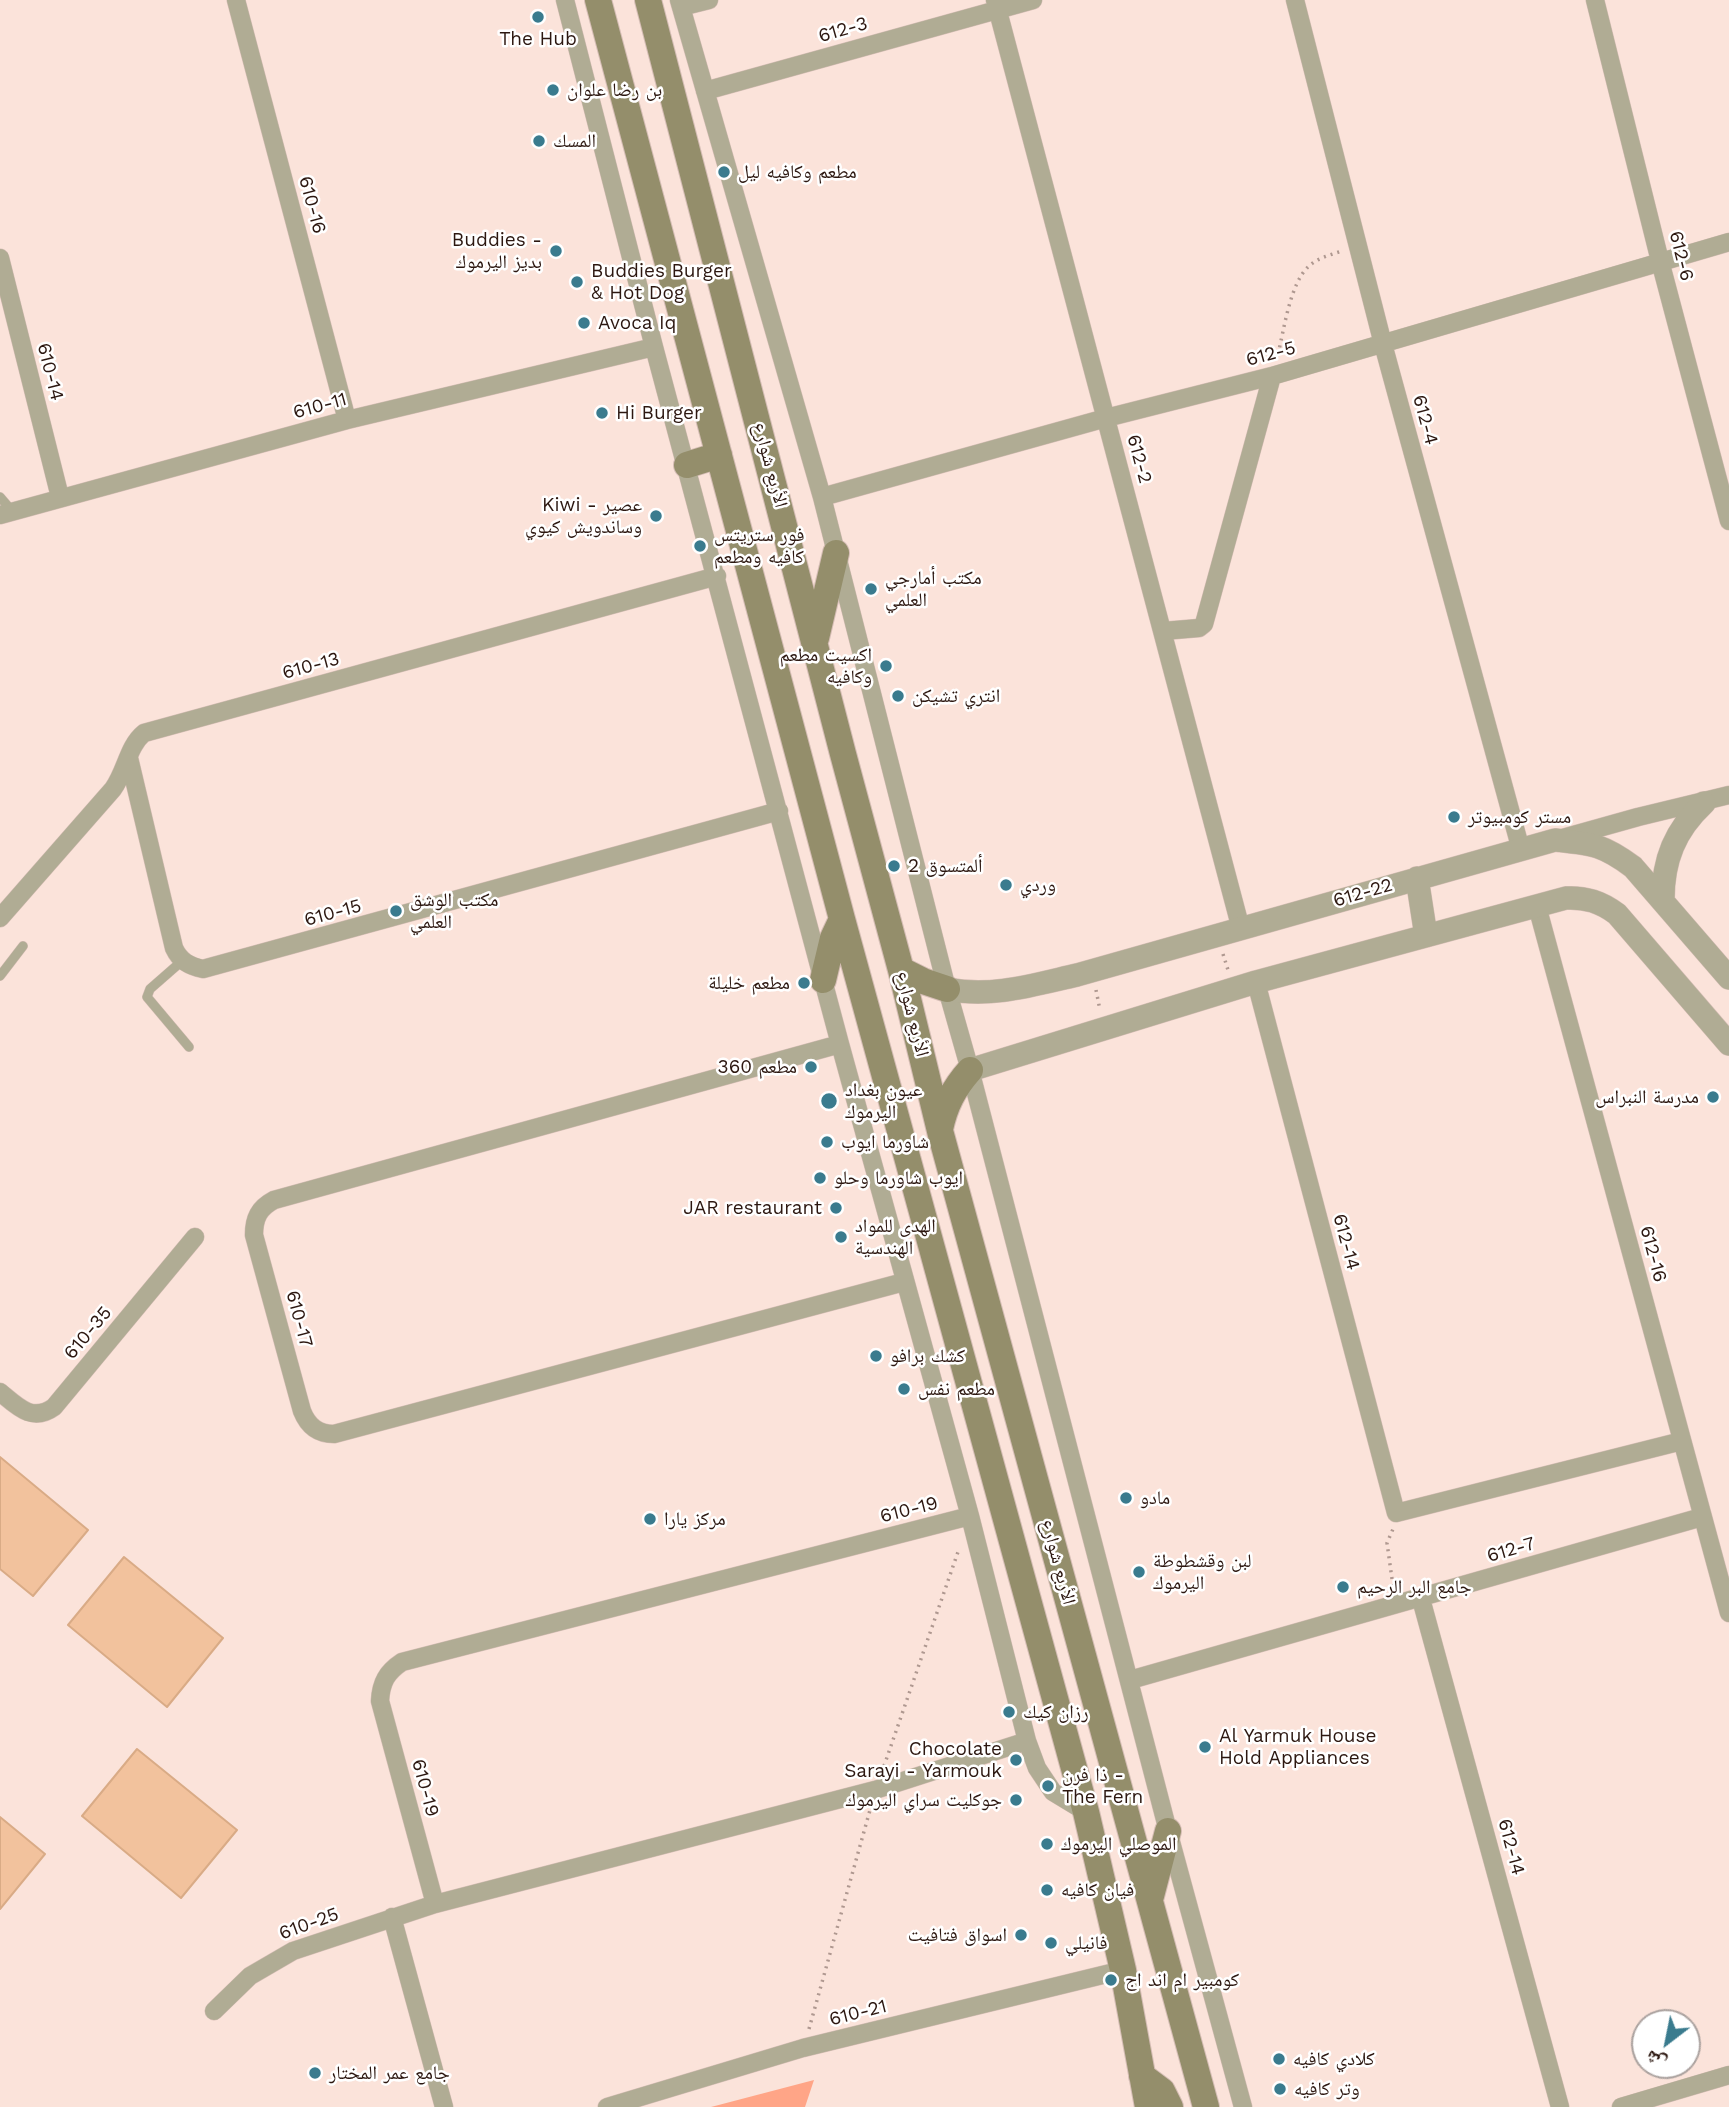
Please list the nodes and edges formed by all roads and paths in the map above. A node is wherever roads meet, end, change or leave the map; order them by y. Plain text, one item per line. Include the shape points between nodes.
1 (236, 0) edge
2 (565, 0) edge
3 (598, 0) edge
4 (648, 0) edge
5 (709, 0) edge
6 (1033, 0) edge
7 (1295, 0) edge
8 (1595, 0) edge
9 (680, 4) edge
10 (997, 4) edge
11 (705, 91) junction
12 (1729, 242) edge
13 (1358, 247) junction
14 (0, 258) edge
15 (1660, 261) junction
16 (1383, 344) junction
17 (654, 347) junction
18 (1272, 376) junction
19 (1106, 418) junction
20 (347, 420) junction
21 (719, 456) junction
22 (687, 465) junction
23 (0, 497) edge
24 (60, 497) junction
25 (822, 497) junction
26 (6, 513) edge
27 (1729, 521) edge
28 (836, 553) junction
29 (717, 576) junction
30 (1163, 631) junction
31 (815, 640) junction
32 (843, 754) junction
33 (129, 758) junction
34 (802, 762) junction
35 (1729, 795) edge
36 (1704, 803) junction
37 (779, 811) junction
38 (1729, 812) edge
39 (859, 814) junction
40 (816, 817) junction
41 (1555, 840) junction
42 (1521, 850) junction
43 (1416, 878) junction
44 (1663, 899) junction
45 (1537, 906) junction
46 (3, 907) edge
47 (842, 919) junction
48 (1241, 929) junction
49 (1217, 935) junction
50 (1426, 936) junction
51 (23, 947) dead end
52 (182, 961) junction
53 (901, 970) junction
54 (1091, 970) junction
55 (0, 976) edge
56 (1729, 978) edge
57 (823, 980) junction
58 (1245, 985) junction
59 (947, 989) junction
60 (1104, 1029) junction
61 (840, 1044) junction
62 (1729, 1044) edge
63 (189, 1047) dead end
64 (970, 1070) junction
65 (940, 1131) junction
66 (195, 1237) dead end
67 (904, 1282) junction
68 (0, 1392) edge
69 (1682, 1441) junction
70 (1396, 1513) junction
71 (970, 1516) junction
72 (1702, 1517) junction
73 (1421, 1599) junction
74 (1397, 1605) junction
75 (1729, 1613) edge
76 (1130, 1680) junction
77 (1027, 1741) junction
78 (1086, 1812) junction
79 (1168, 1831) junction
80 (1150, 1898) junction
81 (435, 1904) junction
82 (392, 1917) junction
83 (1123, 1970) junction
84 (214, 2011) dead end
85 (1729, 2075) edge
86 (1142, 2076) junction
87 (444, 2107) edge
88 (607, 2107) edge
89 (1148, 2107) edge
90 (1170, 2107) edge
91 (1206, 2107) edge
92 (1243, 2107) edge
93 (1560, 2107) edge
94 (1621, 2107) edge

1 - 20 street, 610-16
2 - 17 street
3 - 21 main road, الأربع شوارع
4 - 31 main road, الأربع شوارع
5 - 9 street
6 - 10 street, 612-3
7 - 13 street, 612-4
8 - 15 street, 612-6
9 - 11 street
10 - 11 street, 612-3
10 - 19 street, 612-2
11 - 25 street
12 - 15 street, 612-5
13 - 16 street, 612-4
13 - 18 path via 1324,256 1298,278
14 - 24 street, 610-14
15 - 16 street, 612-5
15 - 27 street, 612-6
16 - 18 street, 612-5
16 - 42 street, 612-4
17 - 20 street, 610-11
17 - 22 street
18 - 19 street, 612-5
18 - 30 street via 1204,624
19 - 25 street, 612-5
19 - 30 street, 612-2
20 - 24 street, 610-11
21 - 22 main road
21 - 34 main road, الأربع شوارع
22 - 29 street
23 - 26 lane
24 - 26 street, 610-11
25 - 28 street
28 - 31 main road
28 - 59 street
29 - 33 street, 610-13 via 144,733 133,744
29 - 37 street
30 - 48 street, 612-2
31 - 32 main road, الأربع شوارع
32 - 34 main road via 824,767
32 - 39 main road, الأربع شوارع
33 - 46 street, 610-13 via 113,789
33 - 52 street via 174,948
34 - 40 main road, الأربع شوارع
35 - 36 street
36 - 38 street
36 - 41 street
36 - 44 street via 1672,846 1665,863
37 - 52 street, 610-15 via 210,968 195,968
37 - 57 street
39 - 40 main road via 836,803 824,807
39 - 53 main road, الأربع شوارع
40 - 47 main road, الأربع شوارع
41 - 42 street, 612-22
41 - 44 street, 612-22 via 1595,844 1615,854
42 - 43 street, 612-22
43 - 48 street, 612-22
43 - 50 street
44 - 56 street, 612-22
45 - 50 street
45 - 62 street via 1577,898 1608,907
45 - 69 street, 612-16
47 - 57 main road
47 - 78 main road, الأربع شوارع
48 - 49 street, 612-22
49 - 54 street, 612-22
49 - 58 path
50 - 58 street
51 - 55 lane
52 - 63 lane via 149,989 147,997
53 - 59 main road
53 - 65 main road, الأربع شوارع
54 - 59 street, 612-22 via 1008,990
54 - 60 path
57 - 61 street
58 - 60 street
58 - 70 street, 612-14
59 - 64 street
60 - 64 street
61 - 67 street
61 - 67 street, 610-17 via 274,1200 260,1210 254,1226 262,1262 302,1410 308,1424 327,1434
64 - 65 main road via 947,1104
64 - 76 street
65 - 80 main road, الأربع شوارع
66 - 68 street, 610-35 via 54,1407 41,1414 25,1413
67 - 71 street
69 - 70 street
69 - 72 street, 612-16
70 - 74 path via 1387,1543
71 - 77 street
71 - 81 street, 610-19 via 402,1662 393,1668 385,1677 380,1701
72 - 73 street, 612-7
72 - 75 street, 612-16
73 - 74 street, 612-7
73 - 93 street, 612-14
74 - 76 street, 612-7
76 - 79 street
77 - 78 street via 1053,1792
77 - 81 street via 876,1790
78 - 83 main road, الأربع شوارع
79 - 80 main road
79 - 92 street
80 - 91 main road, الأربع شوارع
81 - 82 street, 610-25
82 - 84 street, 610-25 via 271,1962
82 - 87 street
83 - 86 main road, الأربع شوارع
83 - 88 street, 610-21 via 803,2048
85 - 94 street
86 - 89 main road, الأربع شوارع
86 - 90 main road via 1162,2091

